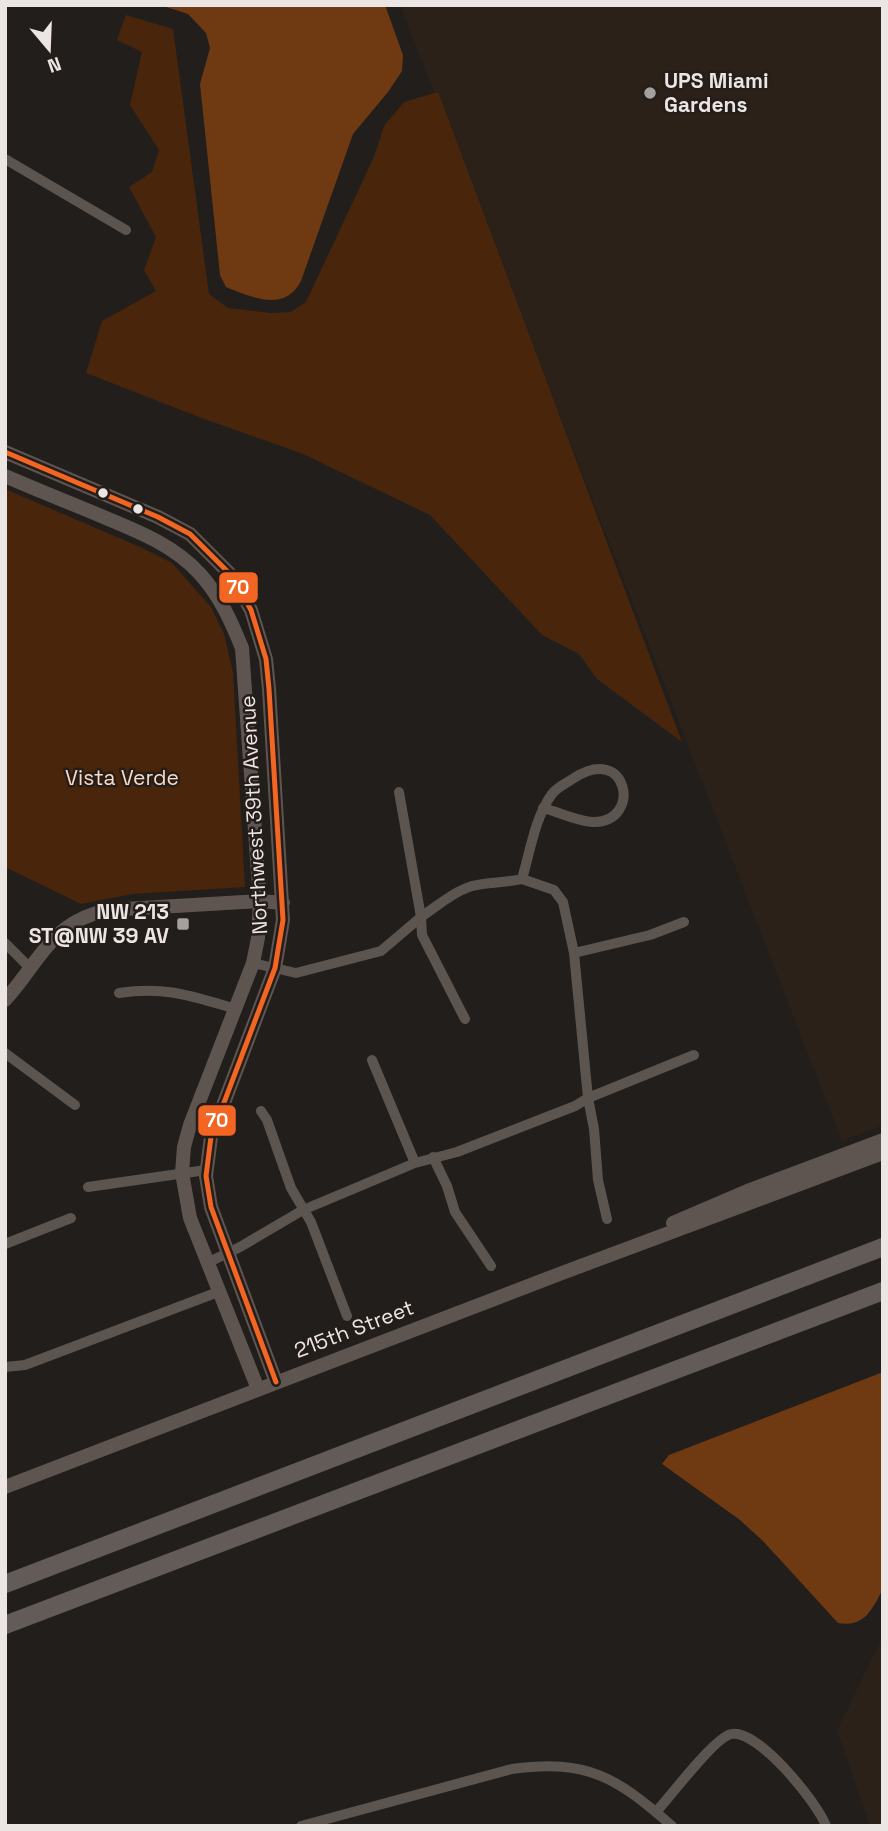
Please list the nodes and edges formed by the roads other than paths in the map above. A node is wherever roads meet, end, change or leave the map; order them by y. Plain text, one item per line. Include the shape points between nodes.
1 (5, 159) edge
2 (126, 230) dead end
3 (5, 452) edge
4 (5, 477) edge
5 (399, 792) dead end
6 (543, 808) junction
7 (522, 879) junction
8 (260, 901) junction
9 (282, 903) junction
10 (421, 917) junction
11 (684, 922) dead end
12 (5, 943) edge
13 (574, 953) junction
14 (253, 963) junction
15 (29, 967) junction
16 (275, 968) junction
17 (119, 993) dead end
18 (5, 1000) edge
19 (236, 1009) junction
20 (465, 1019) dead end
21 (5, 1053) edge
22 (694, 1055) dead end
23 (372, 1060) dead end
24 (587, 1098) junction
25 (75, 1105) dead end
26 (261, 1111) dead end
27 (883, 1140) edge
28 (883, 1153) edge
29 (433, 1157) junction
30 (415, 1163) junction
31 (206, 1170) junction
32 (183, 1172) junction
33 (88, 1187) dead end
34 (303, 1210) junction
35 (71, 1218) dead end
36 (607, 1219) dead end
37 (5, 1244) edge
38 (883, 1247) edge
39 (227, 1253) junction
40 (206, 1263) junction
41 (491, 1266) dead end
42 (562, 1273) junction
43 (883, 1291) edge
44 (218, 1292) junction
45 (348, 1316) dead end
46 (5, 1367) edge
47 (276, 1382) junction
48 (258, 1388) junction
49 (5, 1487) edge
50 (5, 1584) edge
51 (5, 1625) edge
52 (656, 1812) junction
53 (301, 1826) edge
54 (672, 1826) edge
55 (826, 1826) edge

1 - 2 street
3 - 9 street, Northwest 39th Avenue via 190,534 232,576 251,610 269,690
4 - 8 street, Northwest 39th Avenue via 149,536 199,572 230,617 242,648
5 - 10 street
6 - 6 street via 554,791 599,768 615,773 624,785 624,801 605,820 593,822
6 - 7 street
7 - 10 street via 474,886
7 - 13 street via 554,890 563,902
8 - 9 street
8 - 14 street, Northwest 39th Avenue
8 - 15 street via 88,914 61,930
9 - 16 street, Northwest 39th Avenue
10 - 16 street via 381,951 296,973
10 - 20 street via 422,934
11 - 13 street
12 - 15 street
13 - 24 street
14 - 16 street
14 - 19 street, Northwest 39th Avenue
15 - 18 street
16 - 31 street, Northwest 39th Avenue via 211,1137
17 - 19 street via 177,991
19 - 32 street, Northwest 39th Avenue via 190,1125
21 - 25 street
22 - 24 street
23 - 30 street
24 - 29 street via 457,1152
24 - 36 street
26 - 34 street
27 - 42 street, 215th Street via 750,1190
28 - 42 street, 215th Street
29 - 30 street
29 - 41 street via 455,1212
30 - 34 street
31 - 32 street
31 - 39 street, Northwest 39th Avenue via 211,1207
32 - 33 street
32 - 40 street, Northwest 39th Avenue via 190,1219
34 - 39 street
34 - 45 street
35 - 37 street
38 - 50 highway
39 - 40 street
39 - 47 street, Northwest 39th Avenue
40 - 44 street, Northwest 39th Avenue
42 - 47 street, 215th Street
43 - 51 highway
44 - 46 street via 25,1365
44 - 48 street, Northwest 39th Avenue
47 - 48 street, 215th Street
48 - 49 street, 215th Street
52 - 53 street via 607,1777 538,1765
52 - 54 street
52 - 55 street via 717,1742 741,1734 790,1773

